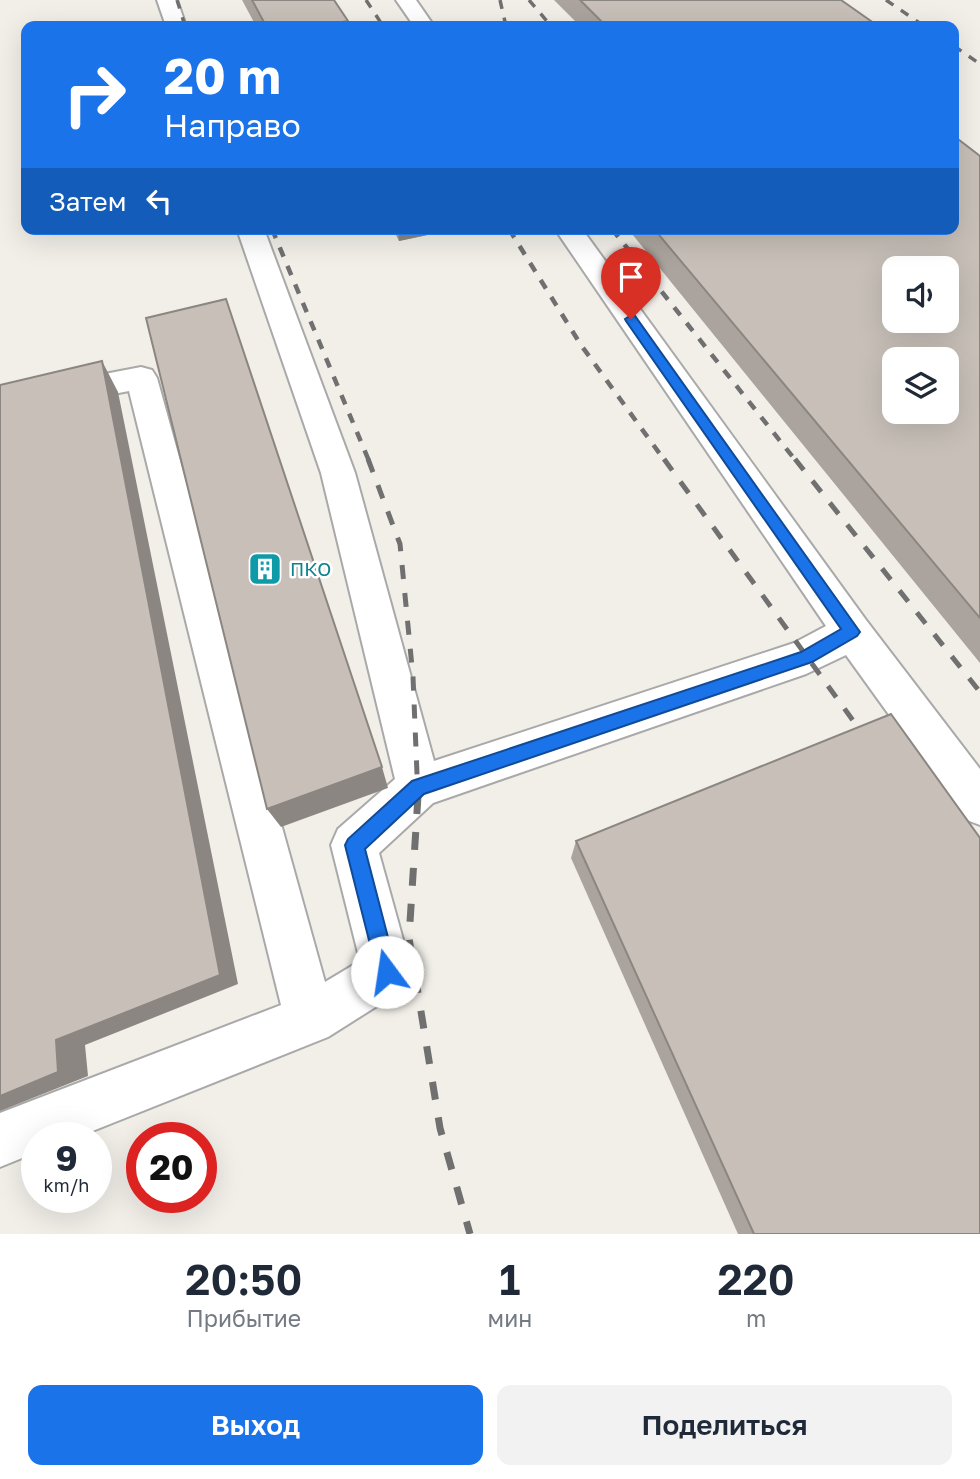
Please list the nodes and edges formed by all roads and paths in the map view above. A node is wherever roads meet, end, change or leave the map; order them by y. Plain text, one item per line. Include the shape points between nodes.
1 (167, 0) edge
2 (406, 0) edge
3 (174, 21) edge
4 (421, 21) edge
5 (252, 235) edge
6 (572, 235) edge
7 (0, 405) edge
8 (852, 632) junction
9 (419, 788) junction
10 (980, 804) edge
11 (310, 1019) junction
12 (0, 1140) edge

1 - 3 lane
2 - 4 lane
5 - 9 lane via 338,473
6 - 8 lane
7 - 11 lane via 141,378
8 - 9 lane via 806,657
8 - 10 lane
9 - 11 lane via 355,845 387,972
11 - 12 lane

